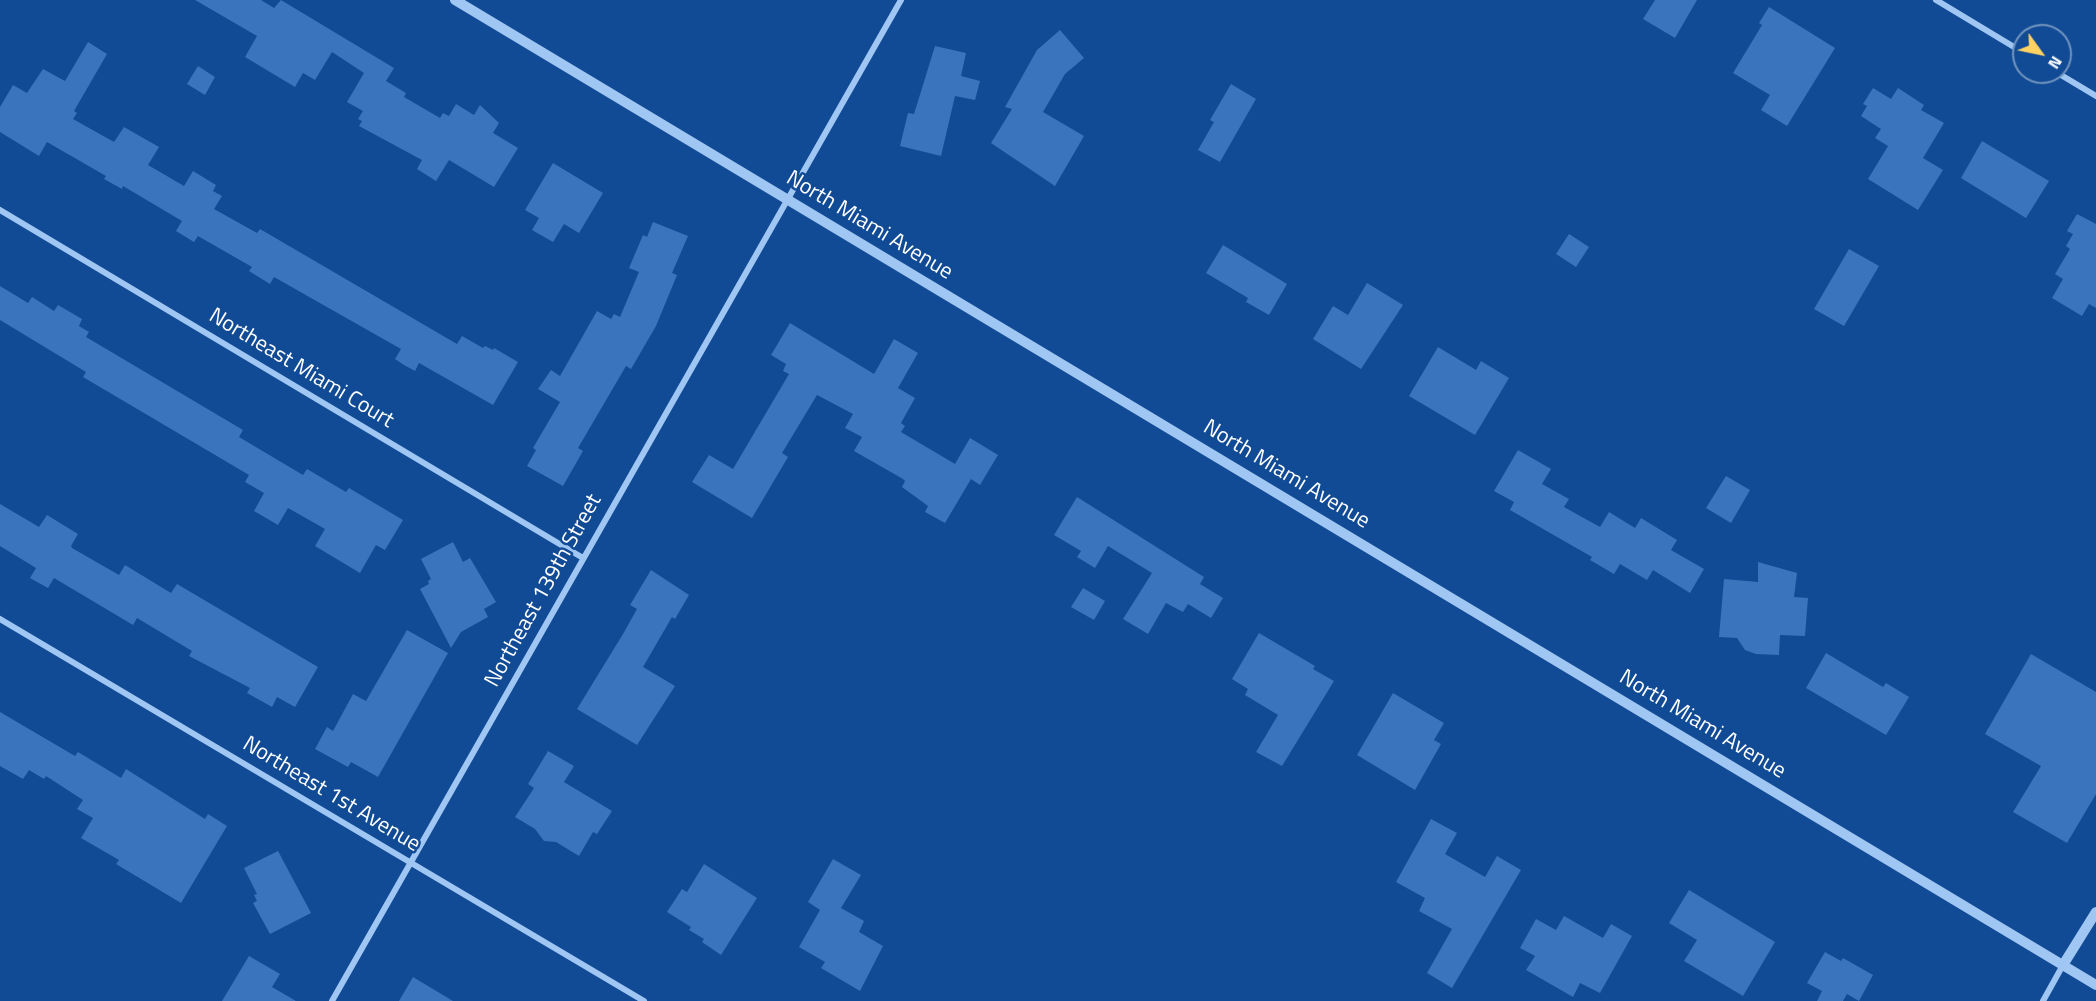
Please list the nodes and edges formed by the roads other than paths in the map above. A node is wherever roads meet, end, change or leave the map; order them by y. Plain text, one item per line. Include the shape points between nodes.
1 (455, 0) edge
2 (901, 0) edge
3 (1936, 0) edge
4 (2012, 46) edge
5 (2072, 82) edge
6 (2096, 96) edge
7 (788, 200) junction
8 (0, 210) edge
9 (583, 558) junction
10 (0, 619) edge
11 (411, 863) junction
12 (2096, 912) edge
13 (2063, 965) junction
14 (2096, 985) edge
15 (332, 1001) edge
16 (644, 1001) edge
17 (2043, 1001) edge

1 - 7 street, North Miami Avenue
2 - 7 street, Northeast 139th Street
3 - 4 street
5 - 6 street
7 - 9 street, Northeast 139th Street
7 - 13 street, North Miami Avenue
8 - 9 street, Northeast Miami Court
9 - 11 street, Northeast 139th Street
10 - 11 street, Northeast 1st Avenue
11 - 15 street, Northeast 139th Street
11 - 16 street, Northeast 1st Avenue
12 - 13 street
13 - 14 street, North Miami Avenue
13 - 17 street

